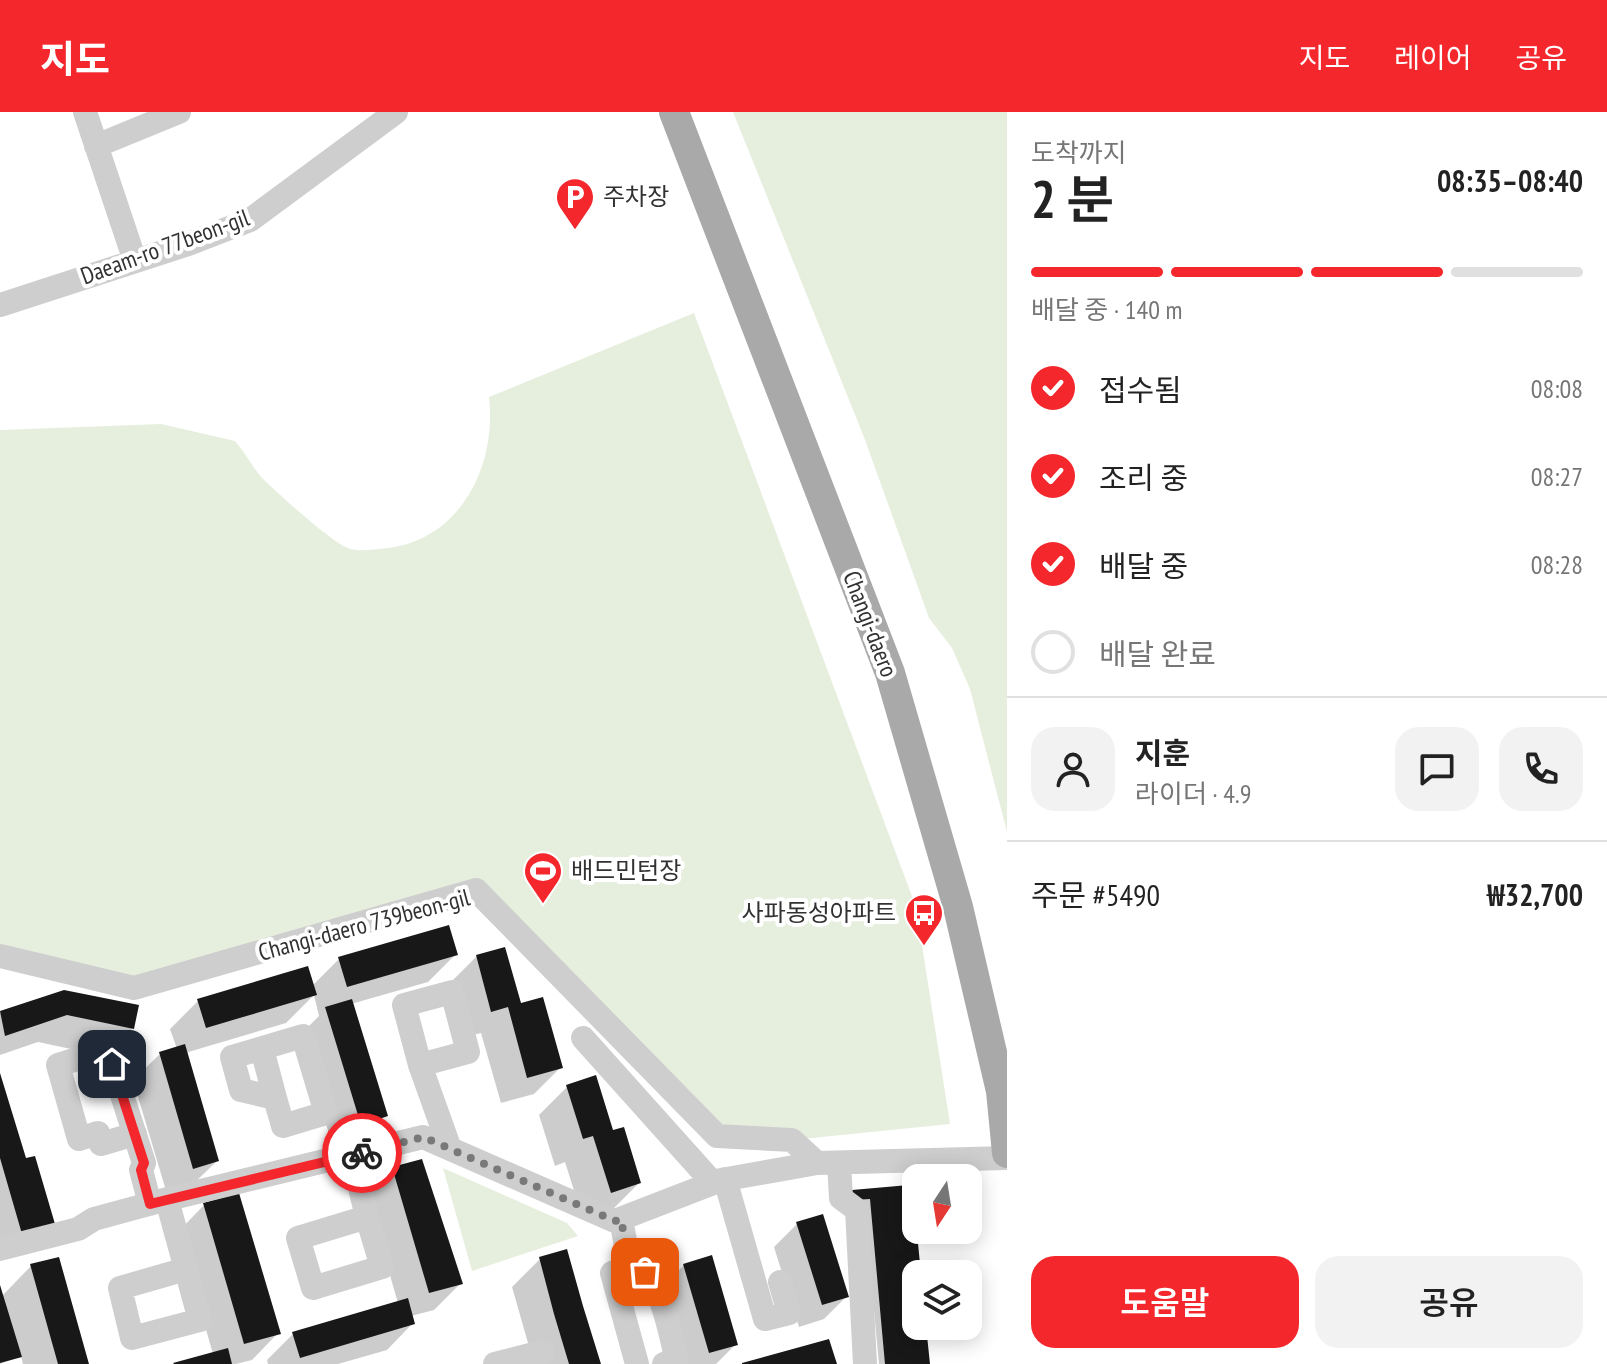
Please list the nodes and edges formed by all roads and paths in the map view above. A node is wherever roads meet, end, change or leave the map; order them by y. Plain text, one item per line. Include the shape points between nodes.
1 (85, 112) edge
2 (179, 112) edge
3 (396, 112) edge
4 (674, 112) edge
5 (96, 146) junction
6 (135, 261) junction
7 (0, 305) edge
8 (0, 956) edge
9 (583, 1038) dead end
10 (420, 1065) dead end
11 (1003, 1084) edge
12 (304, 1119) junction
13 (135, 1134) dead end
14 (450, 1149) junction
15 (352, 1155) junction
16 (1007, 1156) edge
17 (314, 1162) junction
18 (828, 1163) junction
19 (719, 1181) junction
20 (158, 1202) junction
21 (367, 1217) dead end
22 (621, 1219) junction
23 (0, 1249) edge
24 (630, 1268) junction
25 (186, 1269) dead end
26 (780, 1282) dead end
27 (542, 1352) dead end
28 (495, 1364) edge
29 (637, 1364) edge
30 (664, 1364) edge
31 (865, 1364) edge

1 - 5 street
2 - 5 street
3 - 6 street, Daeam-ro 77beon-gil via 250,220
4 - 11 main road, Changi-daero via 890,673
5 - 6 street
6 - 7 street, Daeam-ro 77beon-gil
8 - 18 street, Changi-daero 739beon-gil via 134,988 476,890 717,1136 792,1140
9 - 19 street
10 - 14 street
11 - 16 main road, Changi-daero
12 - 12 street via 326,1113 303,1036 232,1057 241,1090 275,1098 283,1126
12 - 17 street
13 - 20 street via 144,1163 141,1170
14 - 15 street via 423,1137
14 - 22 street via 615,1221
15 - 17 street
15 - 21 street
16 - 18 street
17 - 20 street
18 - 19 street
18 - 31 street via 841,1198 857,1210
19 - 22 street
19 - 26 street via 765,1319 789,1313
20 - 23 street
20 - 25 street
22 - 24 street
24 - 29 street via 612,1273
24 - 30 street via 645,1272 657,1289 677,1360
27 - 28 street

